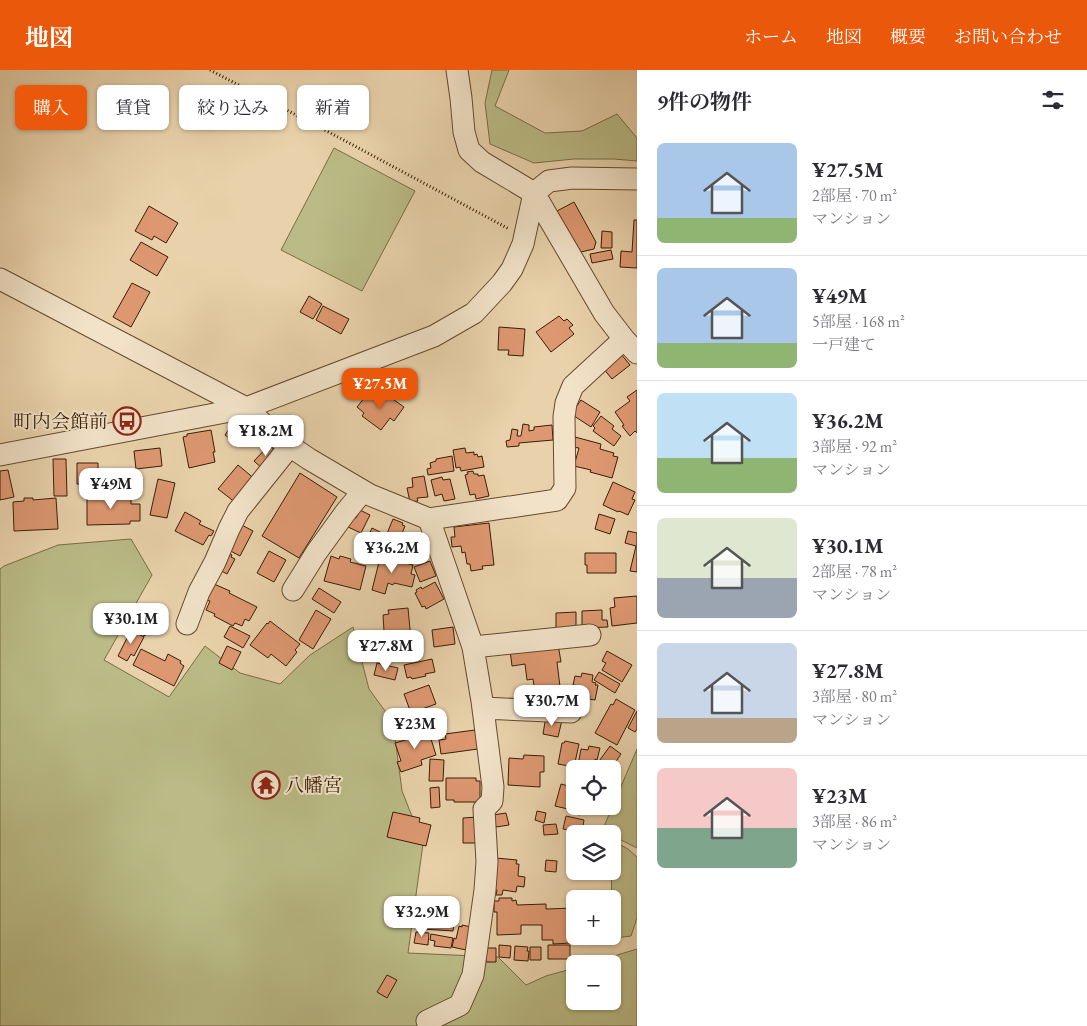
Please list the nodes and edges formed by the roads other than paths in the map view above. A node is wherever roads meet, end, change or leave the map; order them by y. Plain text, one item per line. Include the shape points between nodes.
1 (457, 70) edge
2 (637, 179) edge
3 (534, 193) junction
4 (0, 279) edge
5 (630, 346) edge
6 (246, 408) junction
7 (290, 446) junction
8 (0, 455) edge
9 (363, 491) junction
10 (429, 519) junction
11 (295, 580) dead end
12 (187, 624) dead end
13 (590, 635) dead end
14 (473, 647) junction
15 (483, 708) junction
16 (576, 713) dead end
17 (427, 1021) dead end

1 - 3 street via 469,150 482,162
2 - 3 street via 549,181
3 - 5 street via 604,313
3 - 6 street via 525,238 512,269 474,313 434,336
4 - 6 street
5 - 10 street via 573,386 564,416 565,488 557,500
6 - 7 street
6 - 8 street
7 - 9 street
7 - 12 street via 238,511
9 - 10 street
9 - 11 street
10 - 14 street
13 - 14 street
14 - 15 street
15 - 16 street
15 - 17 street via 493,787 492,801 484,809 487,862 473,975 460,1005

